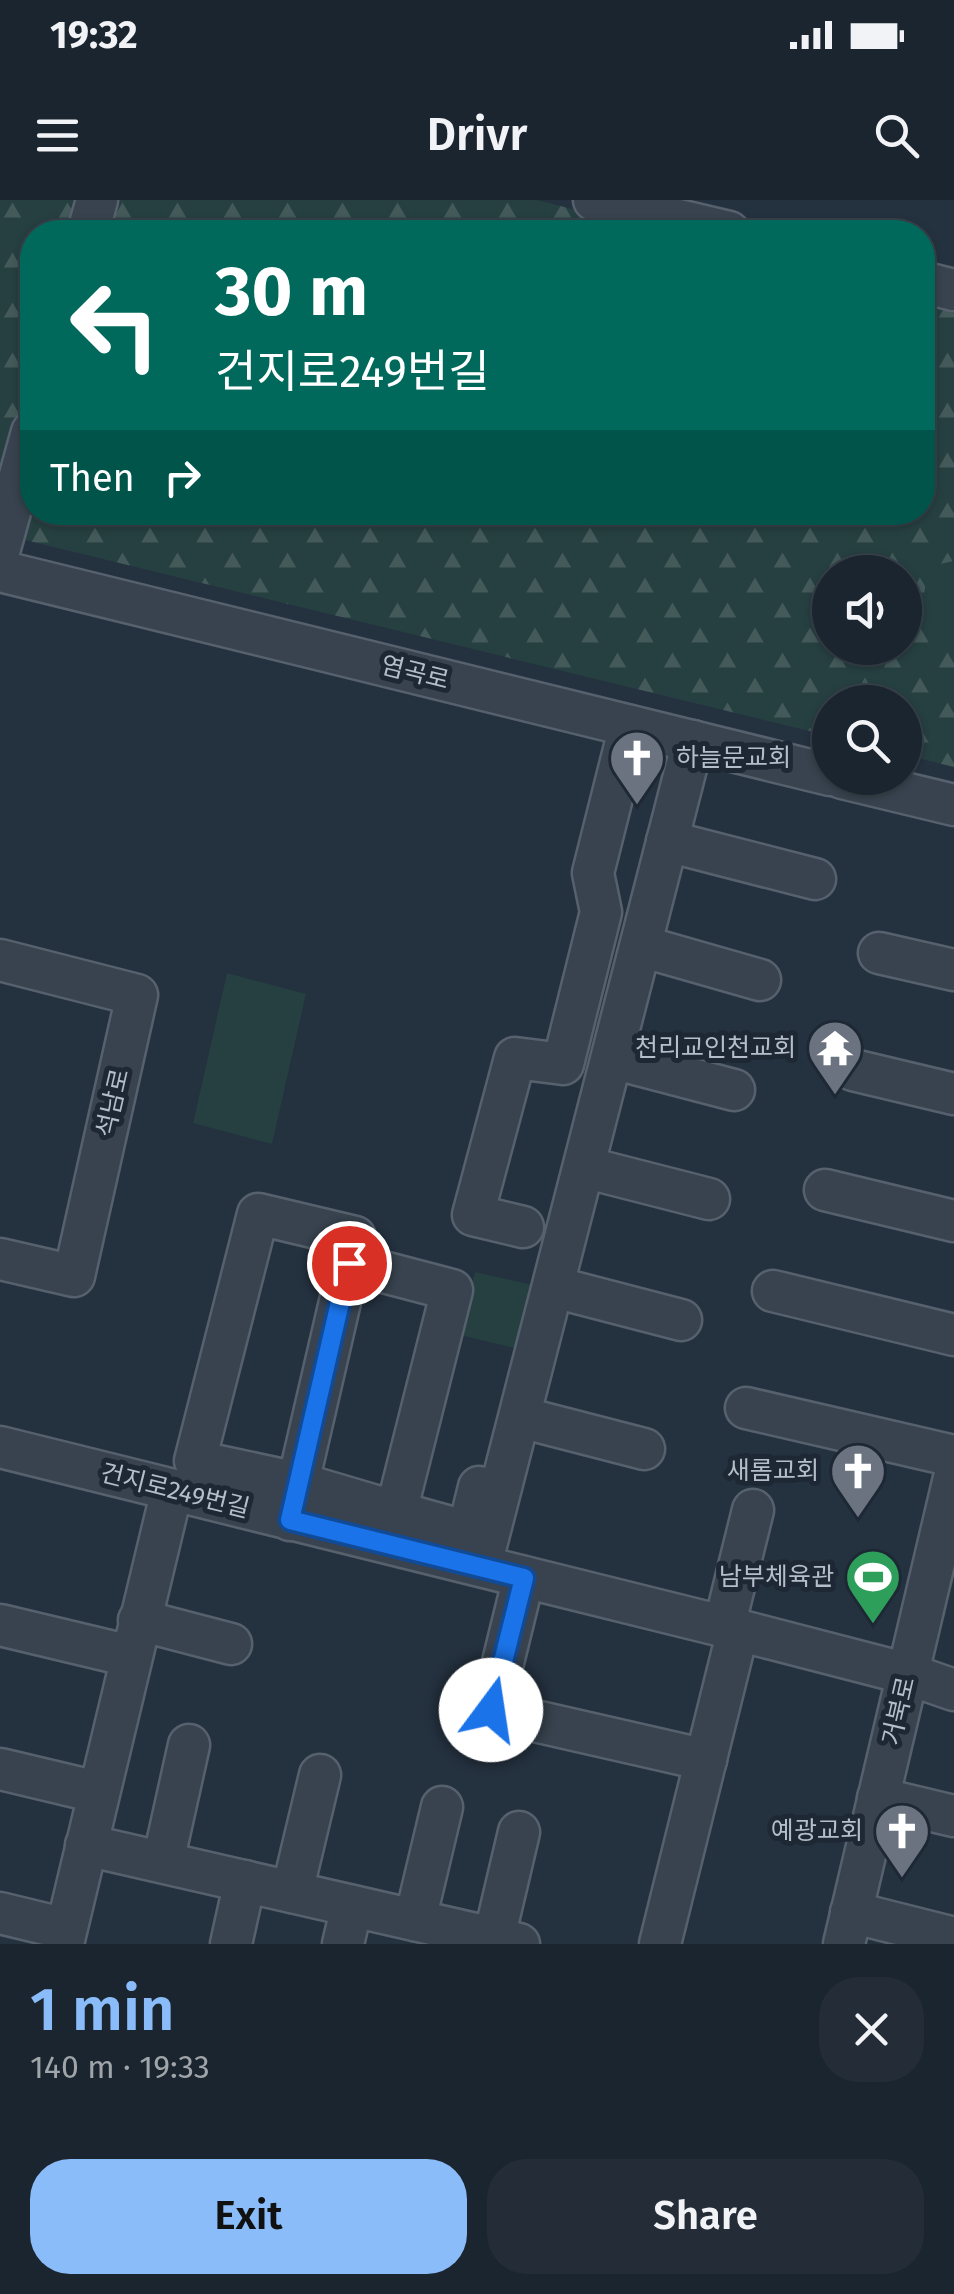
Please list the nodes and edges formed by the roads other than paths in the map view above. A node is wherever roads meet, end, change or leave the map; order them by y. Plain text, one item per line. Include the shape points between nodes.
1 (594, 200) edge
2 (706, 218) edge
3 (20, 476) edge
4 (0, 548) edge
5 (0, 571) edge
6 (630, 726) junction
7 (693, 741) junction
8 (812, 770) edge
9 (913, 795) edge
10 (954, 805) edge
11 (667, 841) junction
12 (815, 879) dead end
13 (640, 946) junction
14 (879, 952) dead end
15 (0, 960) edge
16 (954, 970) edge
17 (760, 980) dead end
18 (612, 1058) junction
19 (853, 1070) dead end
20 (734, 1090) dead end
21 (954, 1094) edge
22 (584, 1168) junction
23 (826, 1190) dead end
24 (708, 1199) dead end
25 (954, 1220) edge
26 (524, 1226) dead end
27 (0, 1259) edge
28 (349, 1263) junction
29 (554, 1288) junction
30 (774, 1291) dead end
31 (681, 1320) dead end
32 (954, 1335) edge
33 (512, 1406) junction
34 (746, 1408) dead end
35 (0, 1448) edge
36 (644, 1449) dead end
37 (954, 1456) edge
38 (954, 1478) edge
39 (172, 1490) junction
40 (294, 1501) junction
41 (753, 1510) dead end
42 (396, 1512) junction
43 (481, 1566) junction
44 (524, 1578) junction
45 (0, 1624) edge
46 (731, 1629) junction
47 (135, 1638) junction
48 (231, 1644) dead end
49 (908, 1674) junction
50 (954, 1690) edge
51 (190, 1745) dead end
52 (706, 1760) junction
53 (0, 1768) edge
54 (320, 1774) dead end
55 (97, 1792) junction
56 (878, 1798) junction
57 (442, 1807) dead end
58 (954, 1816) edge
59 (519, 1832) dead end
60 (86, 1844) junction
61 (162, 1862) junction
62 (245, 1881) junction
63 (292, 1892) junction
64 (0, 1913) edge
65 (416, 1920) junction
66 (347, 1925) edge
67 (847, 1928) edge
68 (65, 1936) edge
69 (954, 1938) edge
70 (483, 1939) edge
71 (231, 1944) edge
72 (660, 1944) edge

1 - 2 street
3 - 4 street
5 - 6 street, 염곡로
6 - 7 street, 염곡로
6 - 26 street via 593,873 601,912 563,1064 515,1058 473,1215
7 - 8 street, 염곡로
7 - 11 street
9 - 10 street
11 - 12 street
11 - 13 street
13 - 17 street
13 - 18 street
14 - 16 street
15 - 27 street, 석남로 via 138,994 74,1276
18 - 20 street
18 - 22 street
19 - 21 street
22 - 24 street
22 - 29 street
23 - 25 street
28 - 40 street
28 - 40 street via 355,1237 258,1214 194,1462
28 - 42 street via 452,1290
29 - 31 street
29 - 33 street
30 - 32 street
33 - 36 street
33 - 42 street via 468,1532
33 - 43 street
34 - 37 street
35 - 39 street, 건지로249번길
38 - 49 street, 거북로
39 - 40 street, 건지로249번길
39 - 47 street
40 - 42 street
40 - 43 street, 건지로249번길
41 - 46 street
43 - 44 street, 건지로249번길
44 - 46 street, 건지로249번길
44 - 52 street via 491,1710
45 - 47 street
46 - 49 street, 건지로249번길
46 - 52 street
47 - 48 street
47 - 55 street
49 - 50 street, 건지로249번길
49 - 56 street, 거북로
51 - 61 street
52 - 72 street
53 - 55 street
54 - 63 street
55 - 60 street
56 - 58 street
56 - 67 street, 거북로
57 - 65 street
59 - 70 street
60 - 61 street
60 - 68 street
61 - 62 street
62 - 63 street
62 - 71 street
63 - 66 street
64 - 68 street
65 - 66 street
65 - 70 street
67 - 69 street

